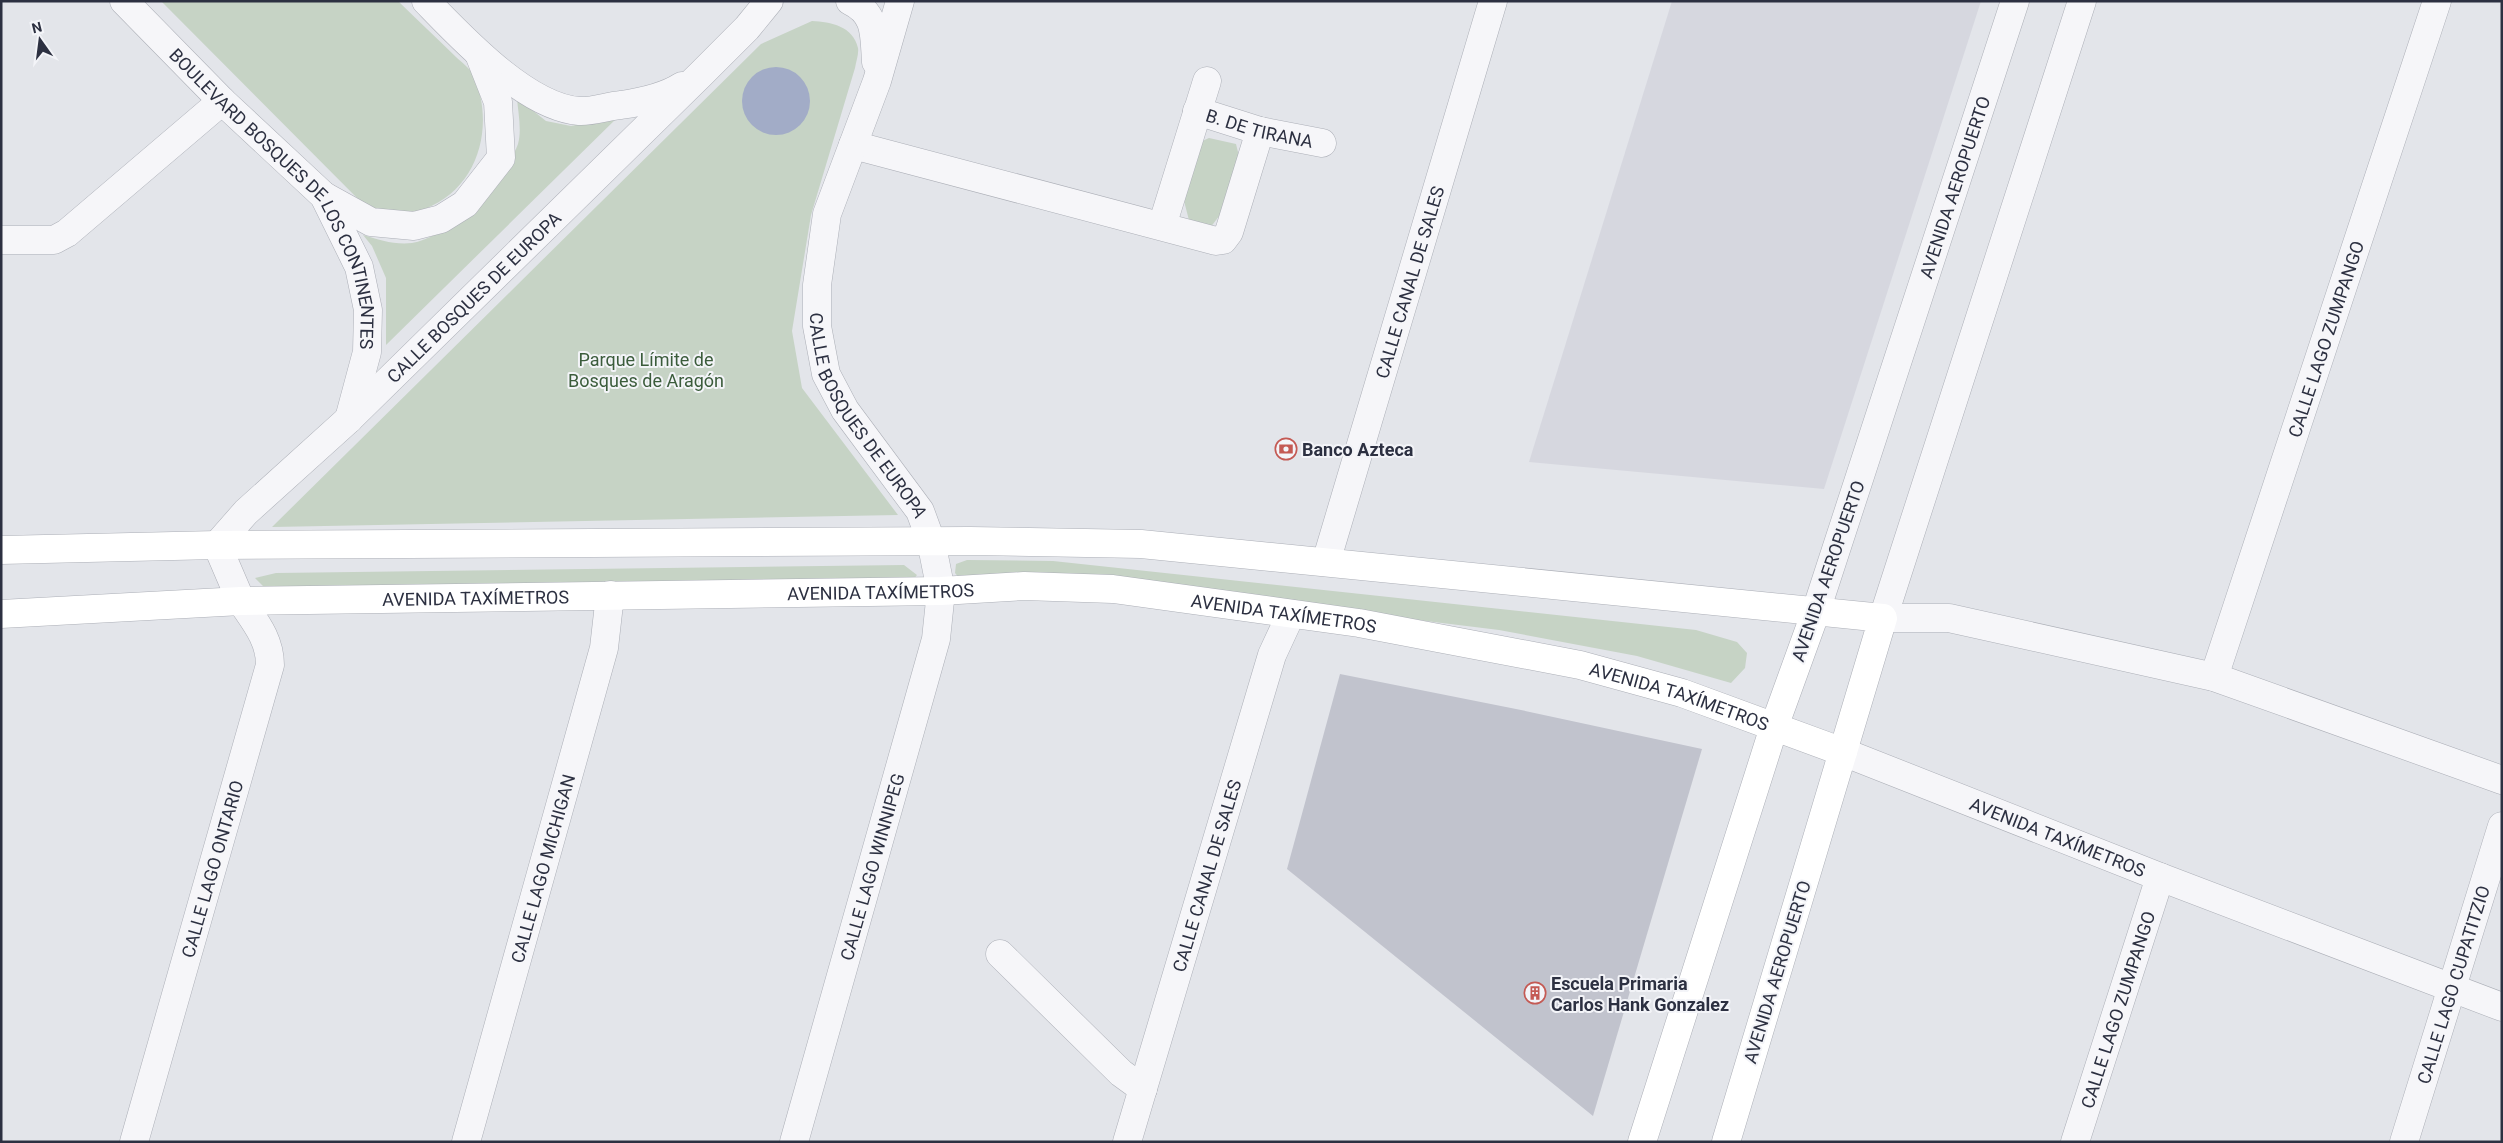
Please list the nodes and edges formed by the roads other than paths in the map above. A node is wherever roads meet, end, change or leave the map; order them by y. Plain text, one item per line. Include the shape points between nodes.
1 (124, 1) edge
2 (426, 1) edge
3 (769, 1) edge
4 (788, 1) edge
5 (850, 1) edge
6 (900, 1) edge
7 (1493, 1) edge
8 (2015, 1) edge
9 (2082, 1) edge
10 (2437, 1) edge
11 (747, 28) junction
12 (479, 54) junction
13 (700, 74) junction
14 (876, 81) junction
15 (1207, 81) dead end
16 (222, 101) junction
17 (1197, 111) junction
18 (1260, 130) junction
19 (1322, 143) dead end
20 (853, 145) junction
21 (324, 196) junction
22 (1162, 226) junction
23 (1, 240) edge
24 (349, 419) junction
25 (931, 541) junction
26 (217, 544) junction
27 (1, 550) edge
28 (1326, 562) junction
29 (941, 591) junction
30 (610, 595) junction
31 (241, 601) junction
32 (1816, 612) junction
33 (1, 614) edge
34 (1291, 614) junction
35 (1883, 618) junction
36 (2214, 677) junction
37 (1774, 727) junction
38 (1843, 752) junction
39 (2502, 780) edge
40 (2502, 826) edge
41 (2160, 877) junction
42 (1000, 954) dead end
43 (2453, 988) junction
44 (2502, 1007) edge
45 (1143, 1089) junction
46 (134, 1142) edge
47 (466, 1142) edge
48 (794, 1142) edge
49 (1127, 1142) edge
50 (1642, 1142) edge
51 (1726, 1142) edge
52 (2075, 1142) edge
53 (2404, 1142) edge

1 - 16 street, BOULEVARD BOSQUES DE LOS CONTINENTES
2 - 12 street
3 - 11 street, CALLE BOSQUES DE EUROPA
4 - 11 street
5 - 14 street via 863,7 874,28
6 - 14 street, CALLE BOSQUES DE EUROPA
7 - 28 street, CALLE CANAL DE SALES
8 - 32 street, AVENIDA AEROPUERTO
9 - 35 street, AVENIDA AEROPUERTO
10 - 36 street, CALLE LAGO ZUMPANGO
11 - 13 street, CALLE BOSQUES DE EUROPA
12 - 13 street via 536,96 580,112 672,93
12 - 21 street via 498,102 501,158 466,204 441,220 414,226 371,222
13 - 24 street, CALLE BOSQUES DE EUROPA
14 - 20 street, CALLE BOSQUES DE EUROPA
15 - 17 street
16 - 21 street, BOULEVARD BOSQUES DE LOS CONTINENTES
16 - 23 street via 67,233 54,240
17 - 18 street, B. DE TIRANA
17 - 22 street
18 - 19 street, B. DE TIRANA
18 - 22 street via 1229,232 1223,240 1210,240
20 - 22 street
20 - 25 street, CALLE BOSQUES DE EUROPA via 828,214 817,284 817,326 826,374 845,410 920,511
21 - 24 street, BOULEVARD BOSQUES DE LOS CONTINENTES via 359,267 368,310 366,352
24 - 26 street, CALLE BOSQUES DE EUROPA via 246,512
25 - 26 main road
25 - 28 main road via 1141,544
25 - 29 street, CALLE BOSQUES DE EUROPA
26 - 27 main road
26 - 31 street
28 - 32 main road
29 - 30 main road, AVENIDA TAXÍMETROS
29 - 34 main road, AVENIDA TAXÍMETROS via 1024,586 1113,590
29 - 48 street, CALLE LAGO WINNIPEG via 936,639
30 - 31 main road, AVENIDA TAXÍMETROS
30 - 47 street, CALLE LAGO MICHIGAN via 604,648
31 - 33 main road, AVENIDA TAXÍMETROS
31 - 46 street, CALLE LAGO ONTARIO via 265,637 270,665
32 - 35 main road
32 - 37 main road, AVENIDA AEROPUERTO
34 - 37 main road, AVENIDA TAXÍMETROS via 1359,623 1580,665 1682,693
34 - 45 street, CALLE CANAL DE SALES via 1272,655
35 - 36 street via 1949,618
35 - 38 main road, AVENIDA AEROPUERTO
36 - 39 street
37 - 38 main road, AVENIDA TAXÍMETROS
37 - 50 main road, AVENIDA AEROPUERTO
38 - 41 street, AVENIDA TAXÍMETROS
38 - 51 main road, AVENIDA AEROPUERTO
40 - 43 street, CALLE LAGO CUPATITZIO
41 - 43 street, AVENIDA TAXÍMETROS
41 - 52 street, CALLE LAGO ZUMPANGO
42 - 45 street via 1120,1073
43 - 44 street, AVENIDA TAXÍMETROS
43 - 53 street, CALLE LAGO CUPATITZIO
45 - 49 street, CALLE CANAL DE SALES

